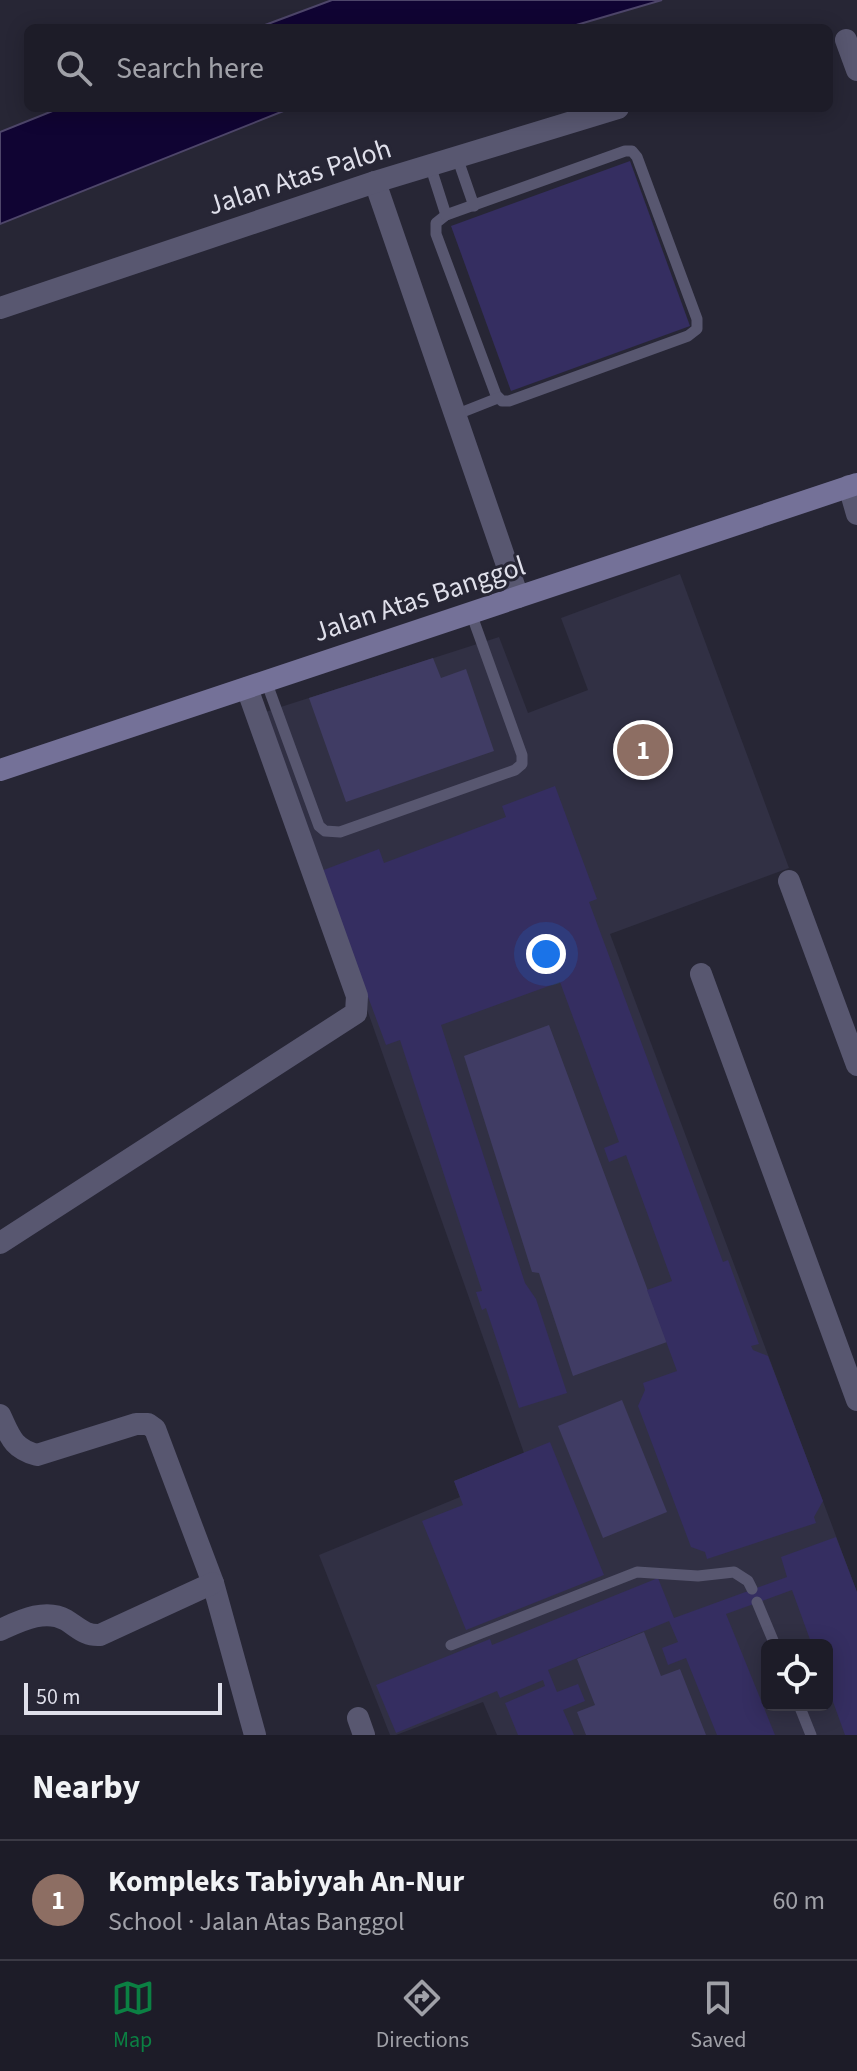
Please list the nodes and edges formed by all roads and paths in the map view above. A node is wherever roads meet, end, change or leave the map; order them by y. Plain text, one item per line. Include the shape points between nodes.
1 (844, 40) edge
2 (857, 70) edge
3 (605, 112) edge
4 (457, 157) junction
5 (430, 165) junction
6 (375, 182) junction
7 (474, 206) junction
8 (446, 215) junction
9 (0, 308) edge
10 (498, 398) junction
11 (455, 415) junction
12 (853, 485) edge
13 (857, 514) edge
14 (518, 597) junction
15 (471, 613) junction
16 (256, 684) junction
17 (0, 770) edge
18 (789, 881) dead end
19 (701, 974) dead end
20 (857, 1065) edge
21 (0, 1243) edge
22 (857, 1400) edge
23 (0, 1415) edge
24 (213, 1583) junction
25 (752, 1589) dead end
26 (757, 1602) dead end
27 (0, 1630) edge
28 (772, 1639) edge
29 (451, 1645) dead end
30 (801, 1711) edge
31 (255, 1735) edge
32 (811, 1735) edge

1 - 2 street
3 - 4 street, Jalan Atas Paloh
4 - 5 street, Jalan Atas Paloh
4 - 7 lane
5 - 6 street, Jalan Atas Paloh
5 - 8 lane
6 - 9 street, Jalan Atas Paloh
6 - 11 street
7 - 8 lane
7 - 10 lane via 632,151 698,324 688,336 509,401
8 - 10 lane via 436,223 436,234
10 - 11 lane
11 - 14 street
12 - 13 street
12 - 14 main road, Jalan Atas Banggol
14 - 15 main road, Jalan Atas Banggol
15 - 16 main road, Jalan Atas Banggol
15 - 16 lane via 522,764 340,832 319,826
16 - 17 main road, Jalan Atas Banggol
16 - 21 street via 357,996 356,1013
18 - 20 street
19 - 22 street
23 - 24 street via 11,1439 37,1455 148,1424
24 - 27 street via 100,1635 86,1634 50,1615
24 - 31 street
25 - 29 lane via 734,1572 637,1572
26 - 28 lane
30 - 32 lane

